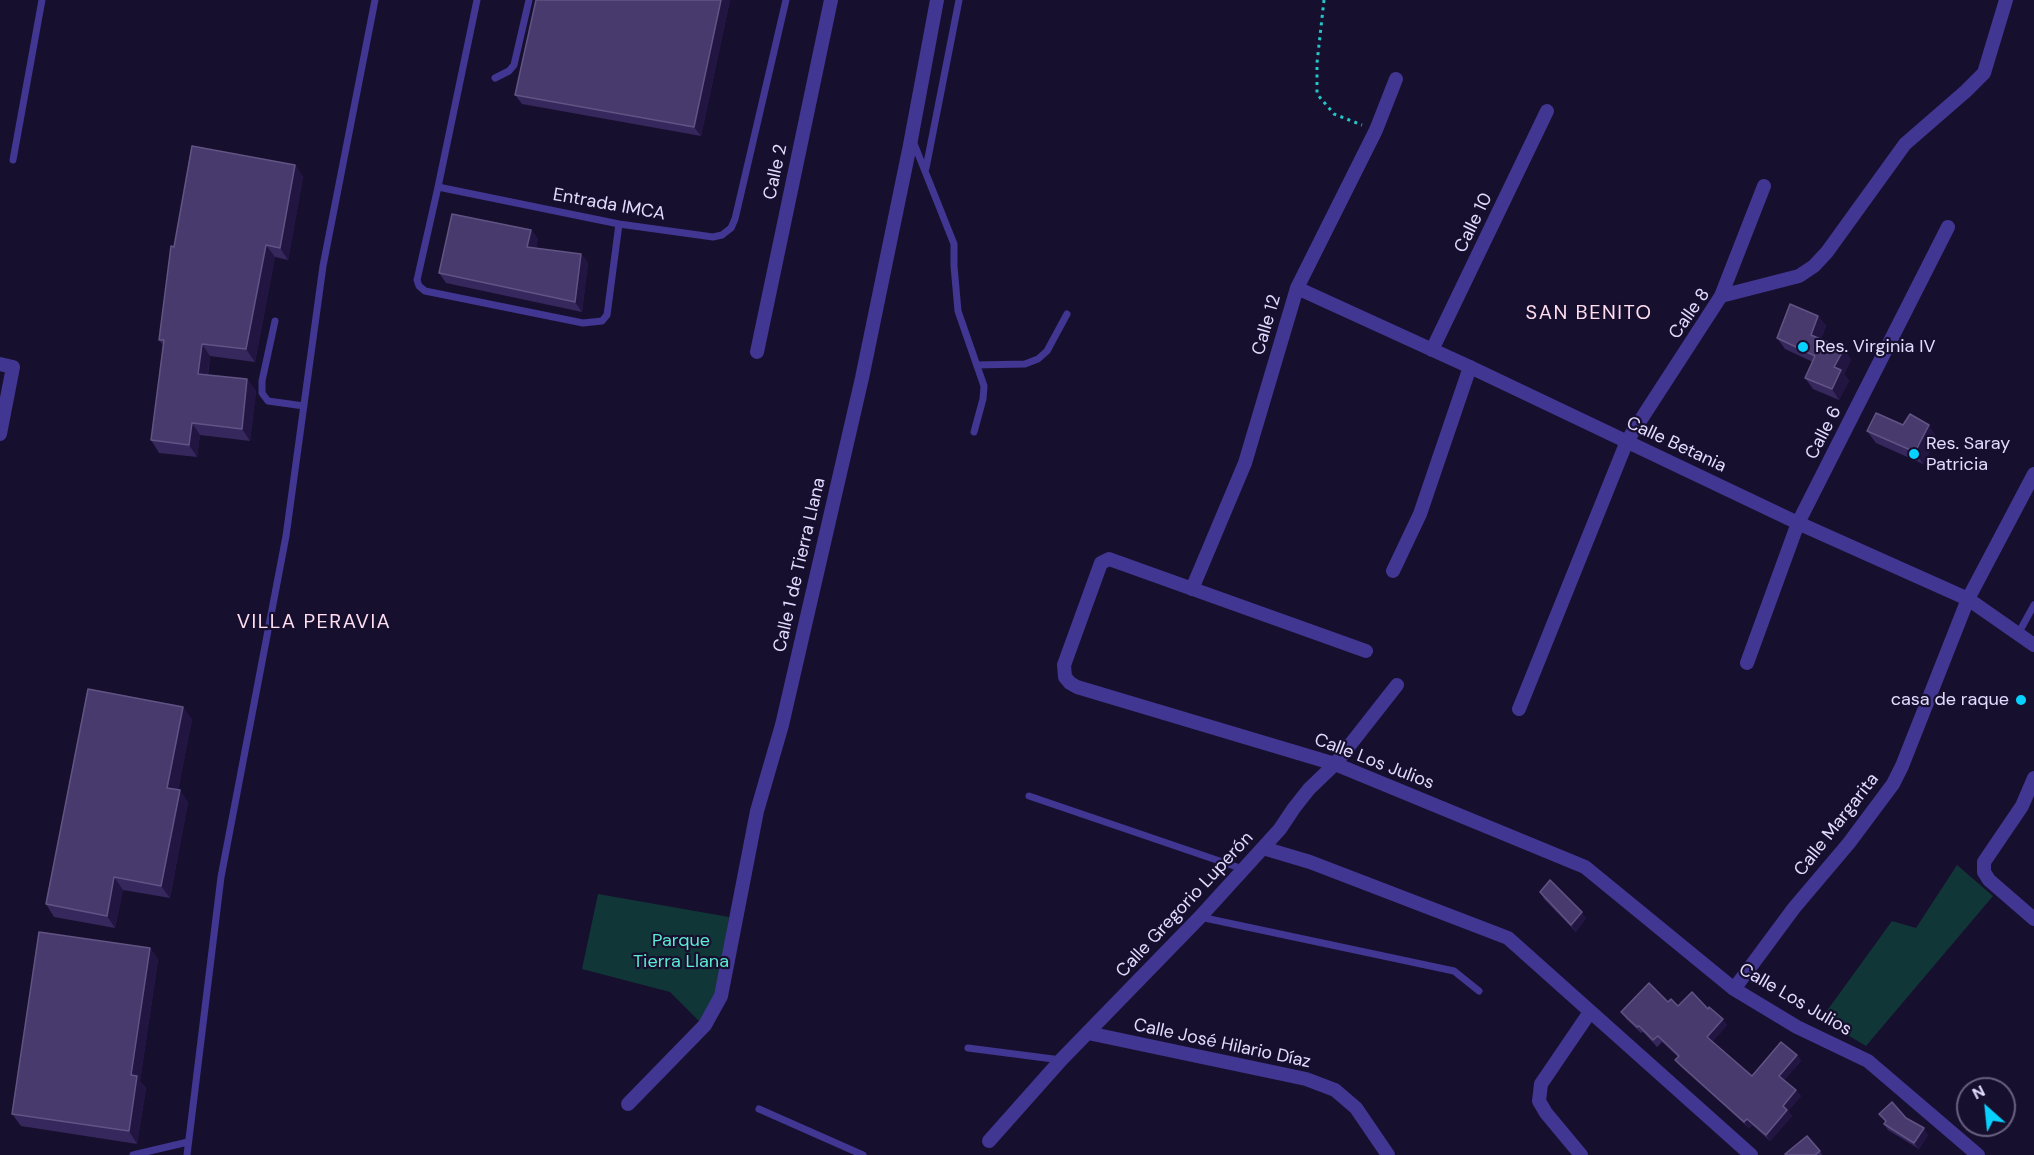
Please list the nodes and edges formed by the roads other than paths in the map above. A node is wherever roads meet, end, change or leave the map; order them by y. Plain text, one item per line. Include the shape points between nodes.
1 (42, 0) edge
2 (375, 0) edge
3 (477, 0) edge
4 (528, 0) edge
5 (786, 0) edge
6 (831, 0) edge
7 (937, 0) edge
8 (959, 0) edge
9 (2006, 0) edge
10 (495, 78) dead end
11 (1396, 79) dead end
12 (1547, 111) dead end
13 (912, 139) junction
14 (13, 160) dead end
15 (926, 170) junction
16 (1764, 186) dead end
17 (438, 187) junction
18 (618, 224) junction
19 (1948, 227) dead end
20 (1297, 288) junction
21 (1721, 296) junction
22 (1067, 314) dead end
23 (275, 321) dead end
24 (1432, 350) junction
25 (757, 352) dead end
26 (977, 365) junction
27 (6, 366) edge
28 (1470, 367) junction
29 (303, 406) junction
30 (974, 432) dead end
31 (0, 434) edge
32 (1627, 441) junction
33 (2034, 474) edge
34 (1798, 523) junction
35 (1394, 571) dead end
36 (1192, 590) junction
37 (1968, 599) junction
38 (2034, 605) edge
39 (2018, 634) junction
40 (2034, 645) edge
41 (1366, 651) dead end
42 (1747, 663) dead end
43 (1397, 685) dead end
44 (1519, 709) dead end
45 (1335, 764) junction
46 (2034, 778) edge
47 (1029, 796) dead end
48 (1263, 848) junction
49 (1243, 869) junction
50 (1200, 917) junction
51 (2034, 919) edge
52 (1734, 989) junction
53 (1479, 991) dead end
54 (1590, 1012) junction
55 (1088, 1033) junction
56 (968, 1048) dead end
57 (1061, 1060) junction
58 (627, 1104) dead end
59 (759, 1109) dead end
60 (989, 1141) dead end
61 (188, 1142) junction
62 (133, 1155) edge
63 (187, 1155) edge
64 (863, 1155) edge
65 (1388, 1155) edge
66 (1581, 1155) edge
67 (1751, 1155) edge
68 (1977, 1155) edge

1 - 14 lane
2 - 29 lane via 323,266
3 - 17 lane
4 - 10 lane via 514,65
5 - 18 lane, Entrada IMCA via 731,228 712,237
6 - 25 street, Calle 2
7 - 13 street, Calle 1 de Tierra Llana
8 - 15 lane
9 - 21 street, Calle 8 via 1984,73 1905,144 1814,266 1799,276
11 - 20 street, Calle 12 via 1376,130
12 - 24 street, Calle 10
13 - 15 lane
13 - 58 street, Calle 1 de Tierra Llana via 782,725 757,811 721,996 705,1025
15 - 26 lane via 954,244 958,311
16 - 21 street
17 - 18 lane, Entrada IMCA
17 - 18 lane via 417,280 425,291 582,322 602,321 607,315
19 - 34 street, Calle 6
20 - 24 street, Calle Betania
20 - 36 street, Calle 12 via 1245,463
21 - 32 street, Calle 8
22 - 26 lane via 1047,351 1038,359 1025,364
23 - 29 lane via 262,393 268,401
24 - 28 street, Calle Betania
26 - 30 lane via 984,386
27 - 31 street
28 - 32 street, Calle Betania
28 - 35 street via 1420,514
29 - 61 lane via 286,536 221,877
32 - 34 street, Calle Betania
32 - 44 street, Calle 8
33 - 37 street, Calle Margarita
34 - 37 street, Calle Betania
34 - 42 street, Calle 6
36 - 41 street, Calle Los Julios
36 - 45 street, Calle Los Julios via 1109,559 1101,563 1064,665 1065,677 1077,687
37 - 39 street, Calle Betania
37 - 52 street, Calle Margarita via 1893,784
38 - 39 lane
39 - 40 street, Calle Betania
43 - 45 street, Calle Gregorio Luperón
45 - 48 street, Calle Gregorio Luperón via 1309,789
45 - 52 street, Calle Los Julios via 1585,867
46 - 51 street via 2022,806 1984,862 1983,872
47 - 49 lane
48 - 49 street, Calle Gregorio Luperón
48 - 54 street via 1310,862 1508,938
49 - 50 street, Calle Gregorio Luperón
50 - 53 lane via 1454,971
50 - 55 street, Calle Gregorio Luperón
52 - 68 street, Calle Los Julios via 1797,1027 1868,1061
54 - 66 street via 1541,1084 1539,1101
54 - 67 street
55 - 57 street, Calle Gregorio Luperón
55 - 65 street, Calle José Hilario Díaz via 1306,1079 1335,1090 1356,1108
56 - 57 lane
57 - 60 street, Calle Gregorio Luperón
59 - 64 lane
61 - 62 lane
61 - 63 lane

